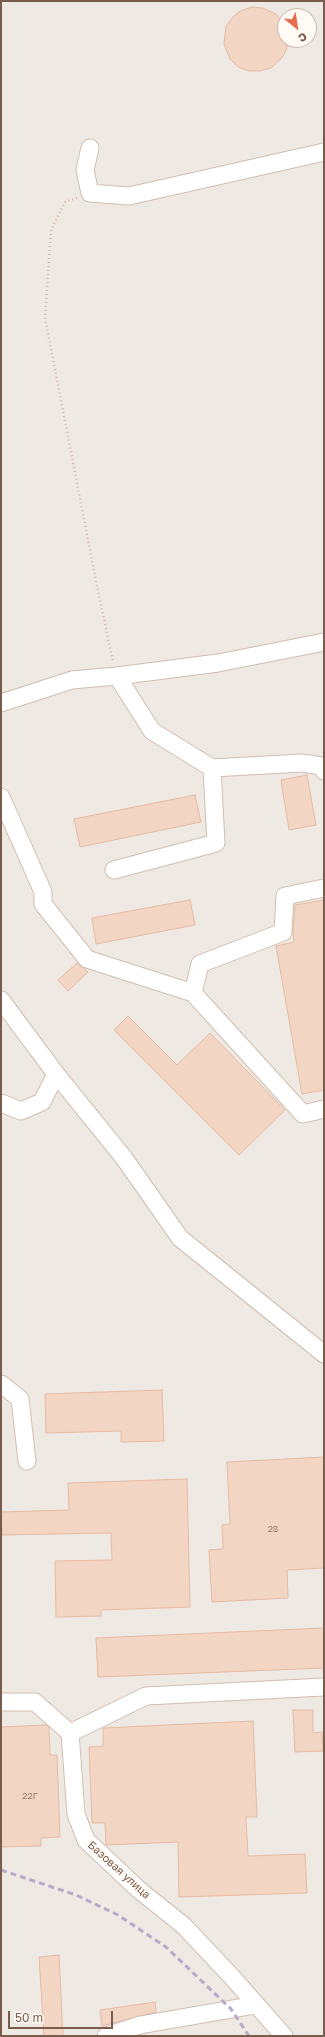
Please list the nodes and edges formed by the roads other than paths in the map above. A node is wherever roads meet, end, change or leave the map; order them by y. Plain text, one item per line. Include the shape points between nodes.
1 (90, 148) dead end
2 (324, 152) edge
3 (324, 642) edge
4 (117, 676) junction
5 (1, 703) edge
6 (212, 768) junction
7 (324, 771) edge
8 (1, 797) edge
9 (114, 870) dead end
10 (324, 888) edge
11 (193, 993) junction
12 (1, 1000) edge
13 (56, 1074) junction
14 (1, 1103) edge
15 (324, 1109) edge
16 (324, 1354) edge
17 (1, 1384) edge
18 (27, 1461) dead end
19 (324, 1687) edge
20 (1, 1702) edge
21 (70, 1733) junction
22 (255, 2005) junction
23 (106, 2036) edge
24 (284, 2036) edge

1 - 2 street via 86,170 90,193 129,196
3 - 4 street via 218,663
4 - 5 street via 72,680
4 - 6 street via 152,731
6 - 7 street via 302,763 322,766
6 - 9 street via 216,843
8 - 11 street via 43,892 43,904 87,959
10 - 11 street via 286,896 283,932 200,964
11 - 15 street via 303,1114
12 - 13 street
13 - 14 street via 42,1102 21,1111
13 - 16 street via 124,1158 180,1238
17 - 18 street via 20,1398
19 - 21 street via 146,1696
20 - 21 street via 35,1702
21 - 22 street, Базовая улица via 76,1814 86,1840 138,1889 184,1926
22 - 23 street via 140,2025
22 - 24 street, Базовая улица

